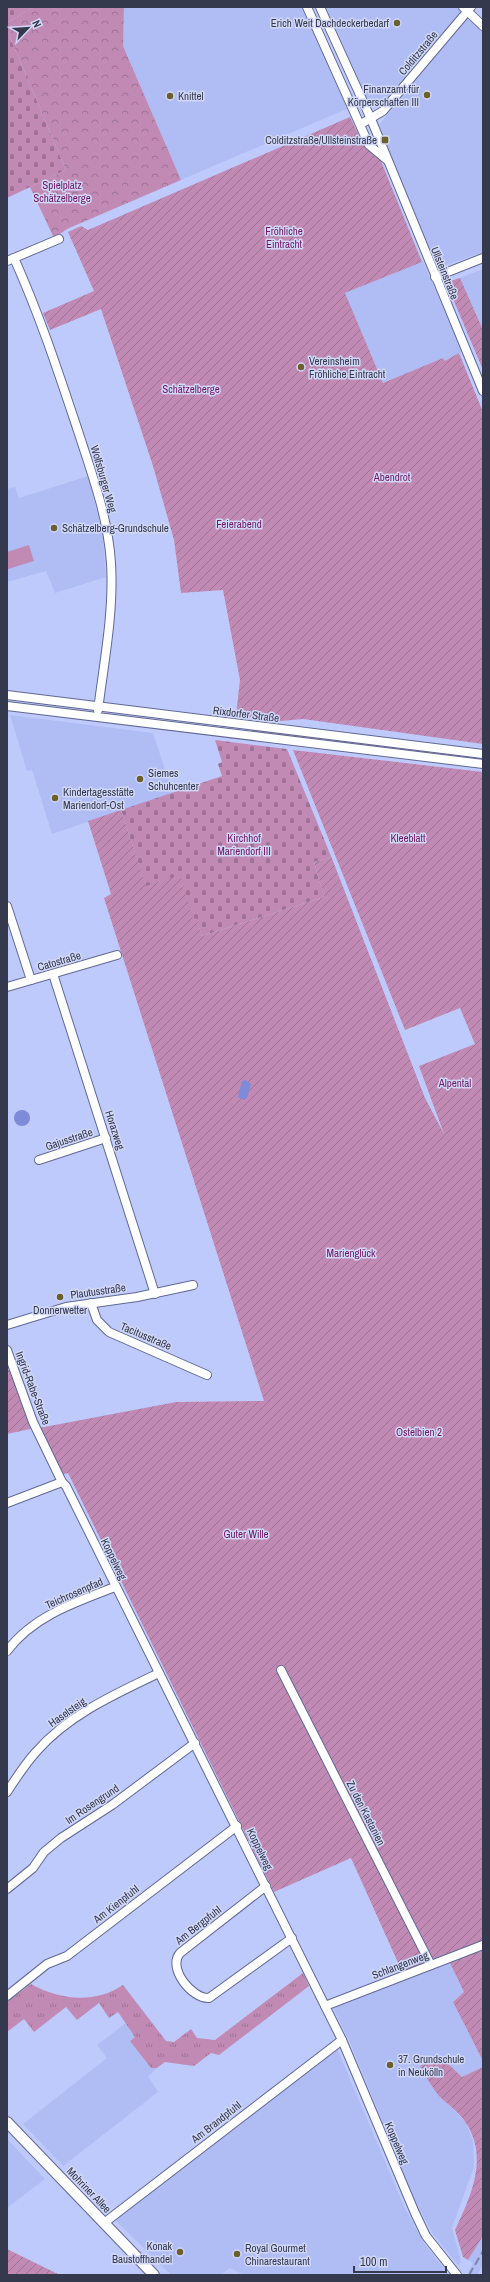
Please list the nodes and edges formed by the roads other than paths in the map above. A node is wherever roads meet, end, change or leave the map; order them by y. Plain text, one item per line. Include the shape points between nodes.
1 (307, 7) edge
2 (320, 7) edge
3 (467, 8) edge
4 (483, 26) edge
5 (359, 91) junction
6 (348, 96) junction
7 (371, 119) junction
8 (361, 124) junction
9 (389, 162) junction
10 (59, 239) dead end
11 (483, 258) edge
12 (11, 260) edge
13 (435, 276) junction
14 (483, 391) edge
15 (7, 695) edge
16 (7, 706) edge
17 (98, 706) junction
18 (97, 717) junction
19 (242, 724) junction
20 (241, 735) junction
21 (483, 754) edge
22 (483, 764) edge
23 (7, 906) edge
24 (117, 955) dead end
25 (53, 974) junction
26 (30, 980) junction
27 (7, 987) edge
28 (106, 1138) junction
29 (39, 1160) dead end
30 (193, 1285) dead end
31 (155, 1294) junction
32 (91, 1303) junction
33 (7, 1325) edge
34 (7, 1350) edge
35 (206, 1375) dead end
36 (39, 1434) joint
37 (62, 1482) junction
38 (7, 1503) edge
39 (115, 1587) junction
40 (7, 1651) edge
41 (281, 1670) dead end
42 (159, 1673) junction
43 (195, 1743) junction
44 (7, 1792) edge
45 (237, 1826) junction
46 (266, 1886) junction
47 (7, 1889) edge
48 (292, 1938) junction
49 (483, 1945) edge
50 (431, 1965) junction
51 (7, 1996) edge
52 (325, 2006) junction
53 (342, 2040) junction
54 (7, 2122) edge
55 (104, 2222) junction
56 (154, 2275) edge
57 (457, 2275) edge

1 - 6 street, Ullsteinstraße
2 - 5 street, Ullsteinstraße
3 - 4 street
3 - 7 street, Colditzstraße via 392,101
5 - 6 street
5 - 7 street, Ullsteinstraße
6 - 8 street, Ullsteinstraße
7 - 8 street, Colditzstraße
7 - 9 street, Ullsteinstraße
8 - 9 street, Ullsteinstraße via 369,145
9 - 13 street, Ullsteinstraße
10 - 12 street
11 - 13 street
12 - 17 street, Wolfsburger Weg via 49,341 99,498 108,535 110,602
13 - 14 street, Ullsteinstraße
15 - 17 street, Rixdorfer Straße
16 - 18 street, Rixdorfer Straße
17 - 18 street, Wolfsburger Weg
17 - 19 street, Rixdorfer Straße
18 - 20 street, Rixdorfer Straße
19 - 20 street
19 - 21 street, Rixdorfer Straße
20 - 22 street, Rixdorfer Straße
23 - 26 street
24 - 25 street, Catostraße
25 - 26 street, Catostraße
25 - 28 street, Horazweg
26 - 27 street, Catostraße
28 - 29 street, Gajusstraße
28 - 31 street, Horazweg
30 - 31 street, Plautusstraße
31 - 32 street, Plautusstraße
32 - 33 street, Plautusstraße via 60,1308
32 - 35 street, Tacitusstraße via 97,1320 109,1332
34 - 36 street, Ingrid-Rabe-Straße
36 - 37 street, Koppelweg
37 - 38 street
37 - 39 street, Koppelweg
39 - 40 street, Teichrosenpfad via 55,1611 25,1633
39 - 42 street, Koppelweg
41 - 50 street, Zu den Kastanien
42 - 43 street, Koppelweg
42 - 44 street, Haselsteig via 88,1710 59,1730 35,1752
43 - 45 street, Koppelweg
43 - 47 street, Im Rosengrund via 112,1805 61,1838 44,1852 33,1868
45 - 46 street, Koppelweg
45 - 51 street, Am Kienpfuhl via 67,1956 47,1964
46 - 48 street, Koppelweg
46 - 48 street, Am Bergpfuhl via 180,1953 176,1963 181,1977 189,1988 201,1997 212,1997
48 - 52 street, Koppelweg
49 - 50 street, Schlangenweg
50 - 52 street, Schlangenweg
52 - 53 street, Koppelweg
53 - 55 street, Am Brandpfuhl
53 - 57 street, Koppelweg via 415,2214 426,2236
54 - 55 main road, Mohriner Allee
55 - 56 main road, Mohriner Allee

